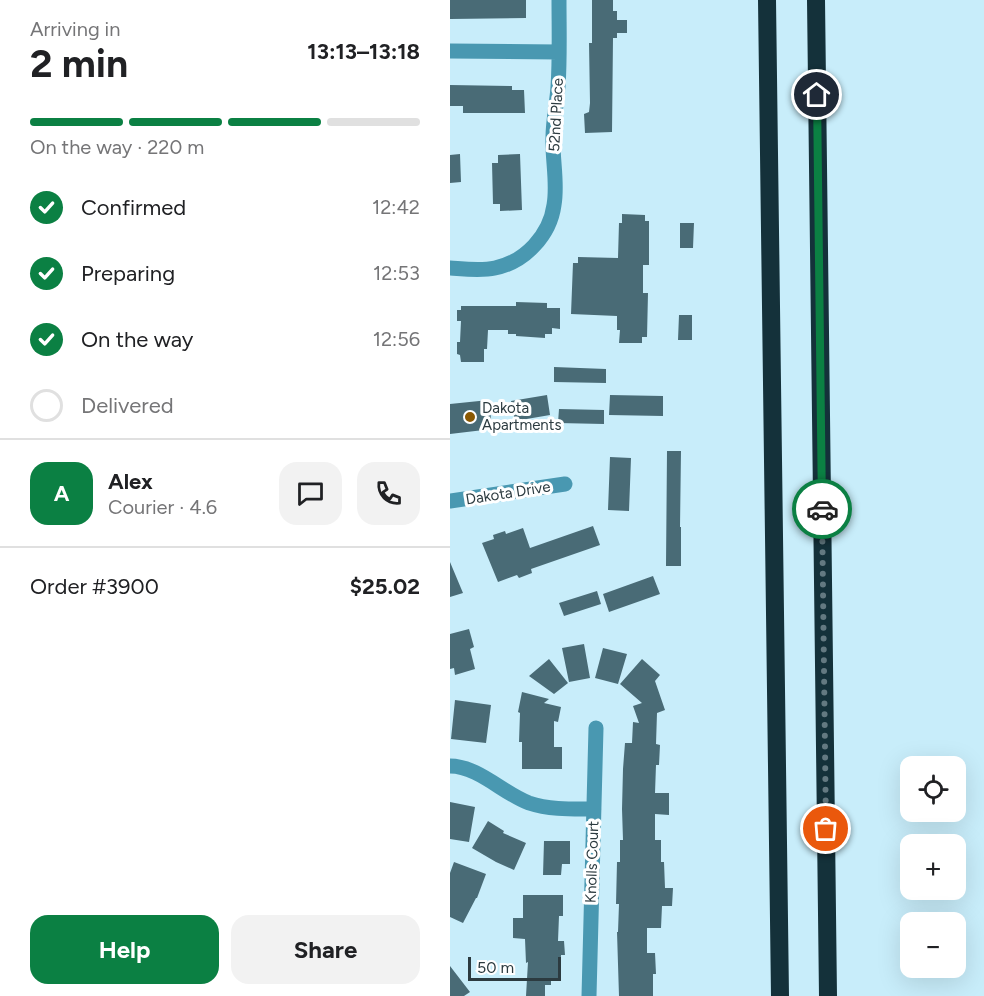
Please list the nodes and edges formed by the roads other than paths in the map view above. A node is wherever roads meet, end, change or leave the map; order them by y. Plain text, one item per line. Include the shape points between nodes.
1 (559, 0) edge
2 (768, 0) edge
3 (816, 0) edge
4 (450, 51) edge
5 (558, 52) junction
6 (450, 268) edge
7 (565, 484) dead end
8 (450, 501) edge
9 (597, 728) dead end
10 (450, 766) edge
11 (594, 809) junction
12 (589, 996) edge
13 (780, 996) edge
14 (828, 996) edge

1 - 5 street, 52nd Place
2 - 13 highway
3 - 14 highway
4 - 5 street
5 - 6 street, 52nd Place via 553,136 555,195 545,231 523,256 510,263 495,268
7 - 8 street, Dakota Drive
9 - 11 street, Knolls Court
10 - 11 street via 475,773 529,803 562,810
11 - 12 street, Knolls Court

